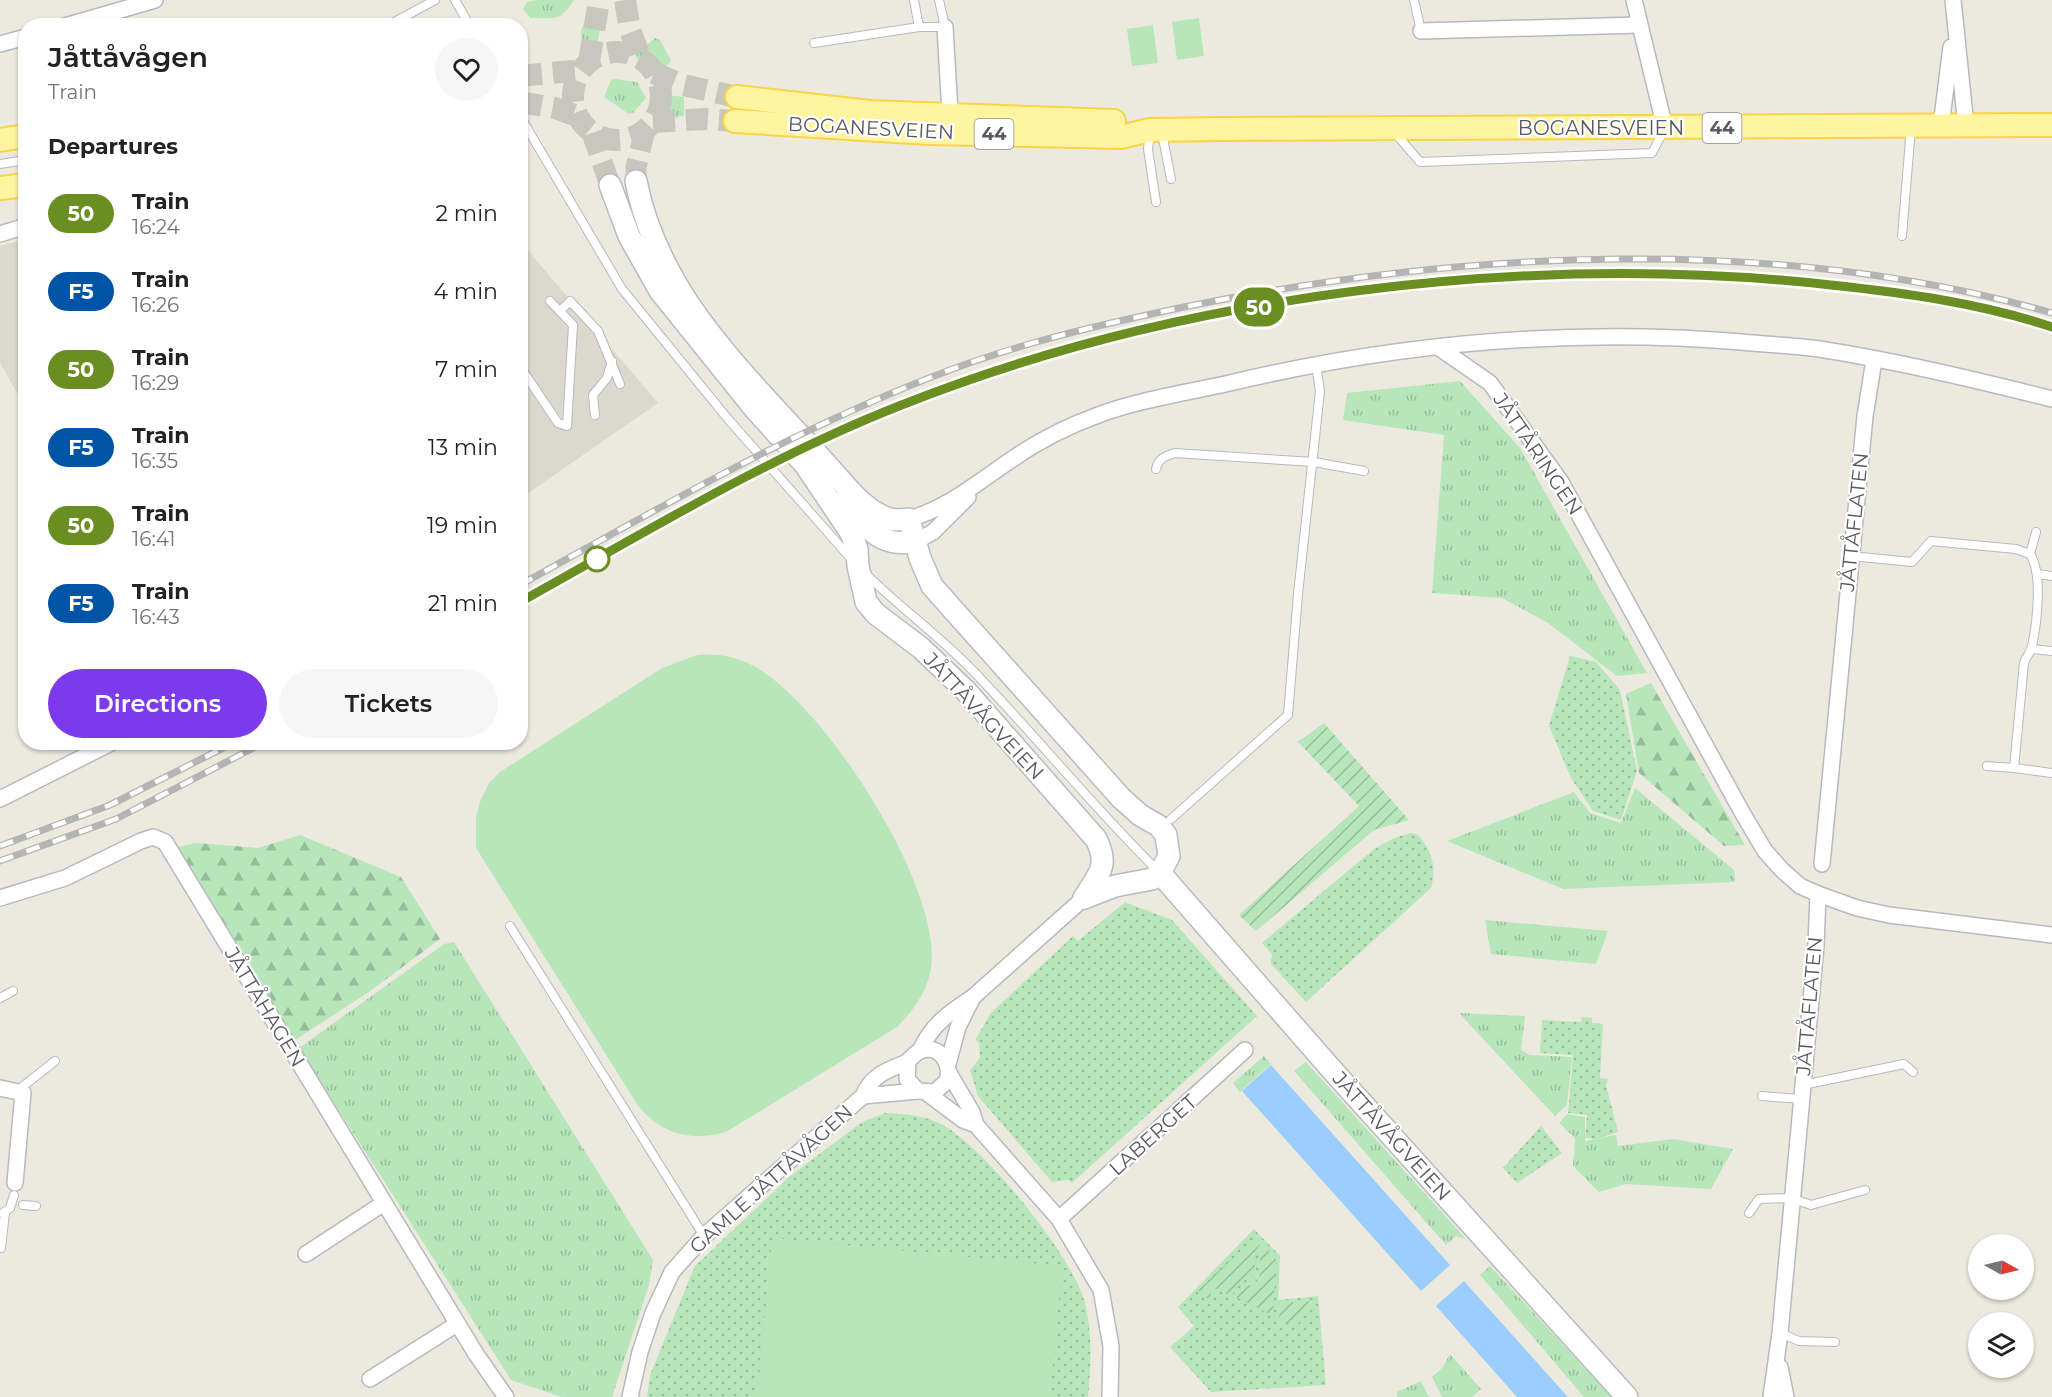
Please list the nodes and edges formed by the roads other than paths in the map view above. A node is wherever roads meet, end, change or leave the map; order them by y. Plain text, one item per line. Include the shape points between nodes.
1 (155, 0) edge
2 (435, 0) edge
3 (455, 0) edge
4 (914, 0) edge
5 (939, 0) edge
6 (1414, 0) edge
7 (1634, 0) edge
8 (1953, 0) edge
9 (93, 18) edge
10 (402, 18) edge
11 (465, 18) edge
12 (1639, 25) junction
13 (1955, 26) junction
14 (919, 27) junction
15 (945, 27) junction
16 (1421, 31) joint
17 (18, 39) edge
18 (814, 43) dead end
19 (0, 44) edge
20 (737, 97) tunnel mouth
21 (950, 113) junction
22 (735, 121) tunnel mouth
23 (2052, 125) edge
24 (1911, 126) junction
25 (1941, 126) junction
26 (1966, 126) junction
27 (1665, 128) junction
28 (1392, 129) junction
29 (528, 130) edge
30 (1156, 130) junction
31 (18, 137) edge
32 (0, 140) edge
33 (18, 161) edge
34 (0, 164) edge
35 (1171, 179) dead end
36 (636, 181) tunnel mouth
37 (610, 185) tunnel mouth
38 (18, 186) edge
39 (0, 188) edge
40 (1156, 202) dead end
41 (18, 228) edge
42 (0, 234) edge
43 (1902, 237) dead end
44 (550, 301) dead end
45 (560, 311) junction
46 (1438, 347) junction
47 (612, 360) junction
48 (1874, 360) junction
49 (1316, 364) junction
50 (528, 378) edge
51 (602, 383) junction
52 (2052, 399) edge
53 (595, 415) dead end
54 (1314, 462) junction
55 (808, 469) junction
56 (1156, 469) dead end
57 (1364, 471) dead end
58 (980, 484) junction
59 (909, 519) junction
60 (2036, 532) dead end
61 (915, 542) junction
62 (2030, 554) junction
63 (1851, 556) junction
64 (858, 566) junction
65 (2038, 574) junction
66 (2052, 576) edge
67 (2032, 649) junction
68 (2052, 651) edge
69 (97, 750) edge
70 (1987, 766) dead end
71 (2014, 768) junction
72 (2052, 773) edge
73 (0, 799) edge
74 (1171, 819) dead end
75 (1822, 864) dead end
76 (1160, 873) junction
77 (1818, 894) junction
78 (0, 898) edge
79 (1084, 898) junction
80 (510, 926) dead end
81 (2052, 935) edge
82 (13, 991) dead end
83 (973, 997) junction
84 (0, 998) edge
85 (1245, 1050) dead end
86 (920, 1051) junction
87 (55, 1061) dead end
88 (908, 1062) junction
89 (949, 1069) junction
90 (1912, 1072) dead end
91 (0, 1088) edge
92 (16, 1092) junction
93 (922, 1092) junction
94 (1801, 1092) junction
95 (863, 1096) junction
96 (1762, 1096) dead end
97 (976, 1125) junction
98 (16, 1173) joint
99 (1865, 1190) dead end
100 (1791, 1198) junction
101 (384, 1203) junction
102 (22, 1205) dead end
103 (36, 1206) dead end
104 (1749, 1213) dead end
105 (2, 1214) edge
106 (1059, 1219) junction
107 (704, 1236) junction
108 (1, 1248) edge
109 (306, 1254) dead end
110 (457, 1324) junction
111 (1780, 1333) junction
112 (1835, 1342) dead end
113 (1778, 1356) junction
114 (370, 1379) dead end
115 (506, 1397) edge
116 (630, 1397) edge
117 (1110, 1397) edge
118 (1627, 1397) edge
119 (1771, 1397) edge
120 (1785, 1397) edge

1 - 9 street
2 - 10 lane
3 - 11 lane
4 - 14 lane
5 - 15 lane
6 - 16 lane
7 - 12 street
8 - 13 street
12 - 16 street
12 - 27 street
13 - 25 street
13 - 26 street
14 - 15 lane
14 - 18 lane
15 - 21 street
17 - 19 street
20 - 21 main road, BOGANESVEIEN / 44 via 870,112
21 - 30 main road, BOGANESVEIEN / 44 via 1122,122
22 - 30 main road, BOGANESVEIEN / 44 via 929,133 1121,136
23 - 26 main road, BOGANESVEIEN / 44
24 - 25 main road, BOGANESVEIEN / 44
24 - 27 main road, BOGANESVEIEN / 44
24 - 43 lane
25 - 26 main road, BOGANESVEIEN / 44
27 - 28 main road, BOGANESVEIEN / 44
27 - 28 lane via 1652,153 1420,162
28 - 30 main road, BOGANESVEIEN / 44
29 - 64 lane via 622,289 728,419
30 - 35 lane
30 - 40 lane via 1148,149
31 - 32 main road
33 - 34 lane
36 - 59 street via 643,213 660,251 688,302 719,342 863,502 891,519
37 - 55 street, JÅTTÅVÅGVEIEN via 629,236 660,291
38 - 39 main road
41 - 42 street
44 - 45 lane
45 - 47 lane via 570,301 598,331
45 - 50 lane via 573,325 567,426 558,423
46 - 48 street via 1544,338 1703,339 1817,349
46 - 49 street
46 - 77 street, JÅTTÅRINGEN via 1490,383 1529,434 1561,482 1765,851 1800,886
47 - 51 lane
47 - 51 lane via 620,384 612,380
48 - 52 street
48 - 63 street, JÅTTÅFLATEN
49 - 54 lane via 1320,391
49 - 58 street via 1102,413 1014,458
51 - 53 lane via 593,395
54 - 56 lane via 1175,453 1157,462
54 - 57 lane
54 - 74 lane via 1288,715
55 - 61 street, JÅTTÅVÅGVEIEN via 880,539
55 - 64 street, JÅTTÅVÅGVEIEN via 851,533
58 - 59 street
58 - 61 street via 949,518
59 - 61 street
60 - 62 lane
61 - 76 street via 933,586 1121,798 1166,835 1169,856
62 - 63 lane via 2016,549 1931,541 1912,562
62 - 65 lane
63 - 75 street, JÅTTÅFLATEN
64 - 76 lane via 973,670 1118,832
64 - 79 street, JÅTTÅVÅGVEIEN via 866,602 876,614 921,648 966,691 1096,839 1103,858 1101,874
65 - 66 lane
65 - 67 lane
67 - 68 lane
67 - 71 lane via 2024,663
69 - 73 street
70 - 71 lane
71 - 72 lane
76 - 79 street via 1146,881 1114,886
76 - 118 street, JÅTTÅVÅGVEIEN
77 - 81 street via 1889,915
77 - 94 street, JÅTTÅFLATEN
78 - 101 street, JÅTTÅHAGEN via 65,878 141,841 153,837 165,842
79 - 83 street, GAMLE JÅTTÅVÅGEN
80 - 107 lane
82 - 84 lane
83 - 86 street, GAMLE JÅTTÅVÅGEN via 928,1032
83 - 89 street, GAMLE JÅTTÅVÅGEN via 958,1027
85 - 106 street, LABERGET
86 - 88 street, GAMLE JÅTTÅVÅGEN
86 - 89 street via 936,1052
87 - 92 lane
88 - 93 street via 907,1079
88 - 95 street, GAMLE JÅTTÅVÅGEN via 889,1067 867,1086
89 - 93 street via 943,1086
89 - 97 street
90 - 94 lane via 1904,1064
91 - 92 street
92 - 98 street via 23,1094
93 - 95 street, GAMLE JÅTTÅVÅGEN
93 - 97 street
94 - 96 lane
94 - 100 street, JÅTTÅFLATEN
95 - 107 street, GAMLE JÅTTÅVÅGEN
97 - 106 street
98 - 105 lane via 10,1208
99 - 100 lane via 1811,1205
100 - 104 lane via 1759,1199
100 - 111 street, JÅTTÅFLATEN
101 - 109 street
101 - 110 street, JÅTTÅHAGEN
102 - 103 lane
105 - 108 lane
106 - 117 street via 1101,1290 1111,1346
107 - 116 street, GAMLE JÅTTÅVÅGEN via 672,1272 653,1313
110 - 114 street
110 - 115 street, JÅTTÅHAGEN
111 - 112 lane via 1799,1341
111 - 113 street, JÅTTÅFLATEN
113 - 119 street, JÅTTÅFLATEN
113 - 120 street, JÅTTÅFLATEN

